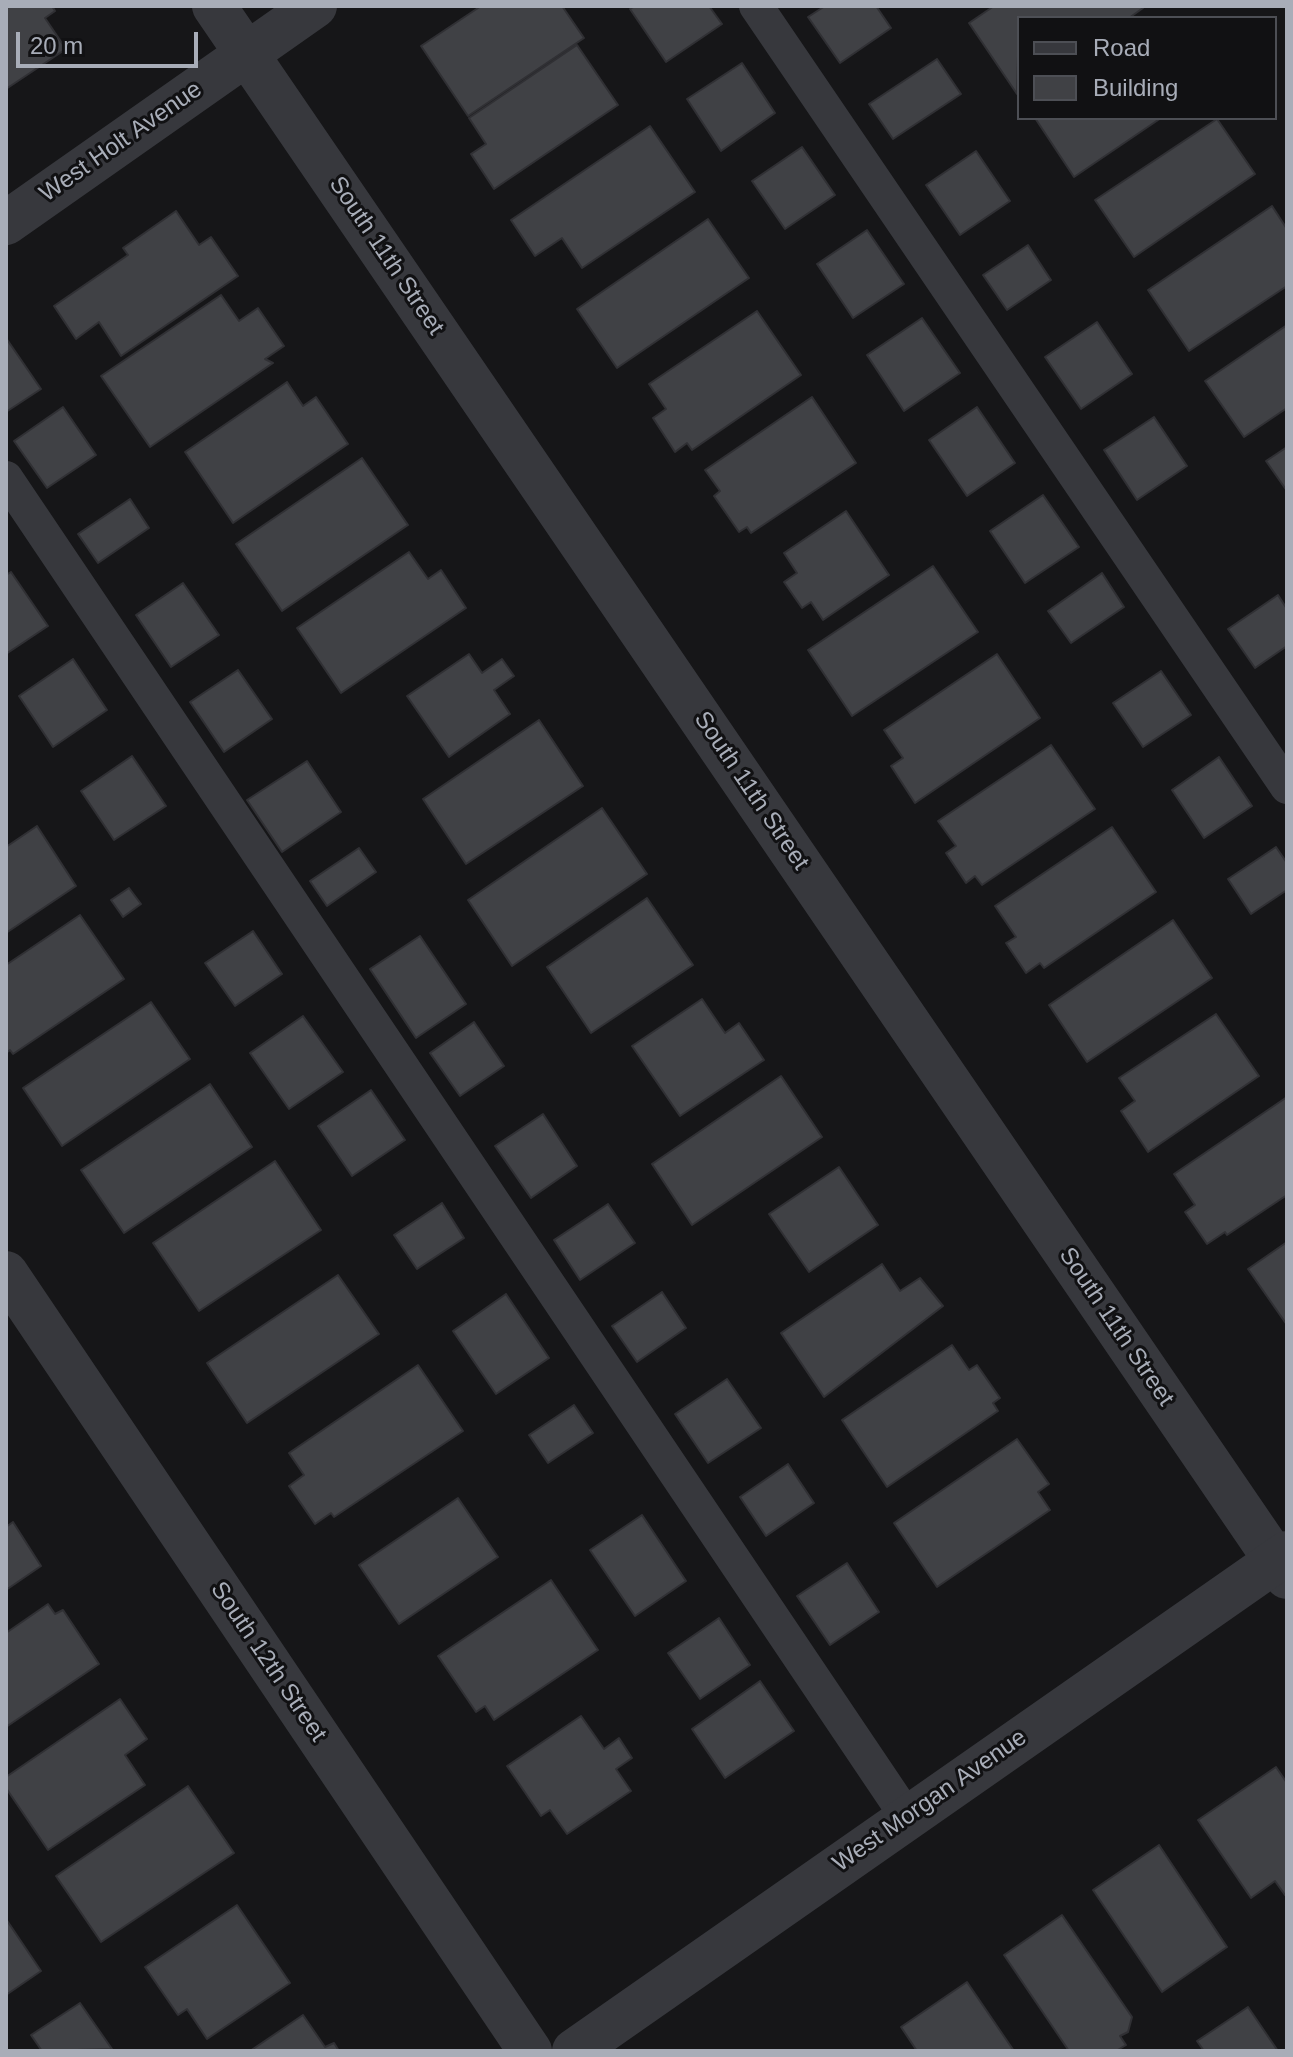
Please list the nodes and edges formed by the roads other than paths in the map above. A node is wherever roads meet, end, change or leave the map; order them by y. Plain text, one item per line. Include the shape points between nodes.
1 (214, 6) edge
2 (315, 6) edge
3 (756, 6) edge
4 (247, 54) junction
5 (6, 223) edge
6 (6, 478) edge
7 (1287, 787) edge
8 (6, 1273) edge
9 (1283, 1564) edge
10 (907, 1817) junction
11 (530, 2051) edge
12 (574, 2051) edge

1 - 4 street, South 11th Street
2 - 4 street, West Holt Avenue
3 - 7 lane
4 - 5 street, West Holt Avenue
4 - 9 street, South 11th Street
6 - 10 lane
8 - 11 street, South 12th Street
9 - 10 street, West Morgan Avenue
10 - 12 street, West Morgan Avenue

